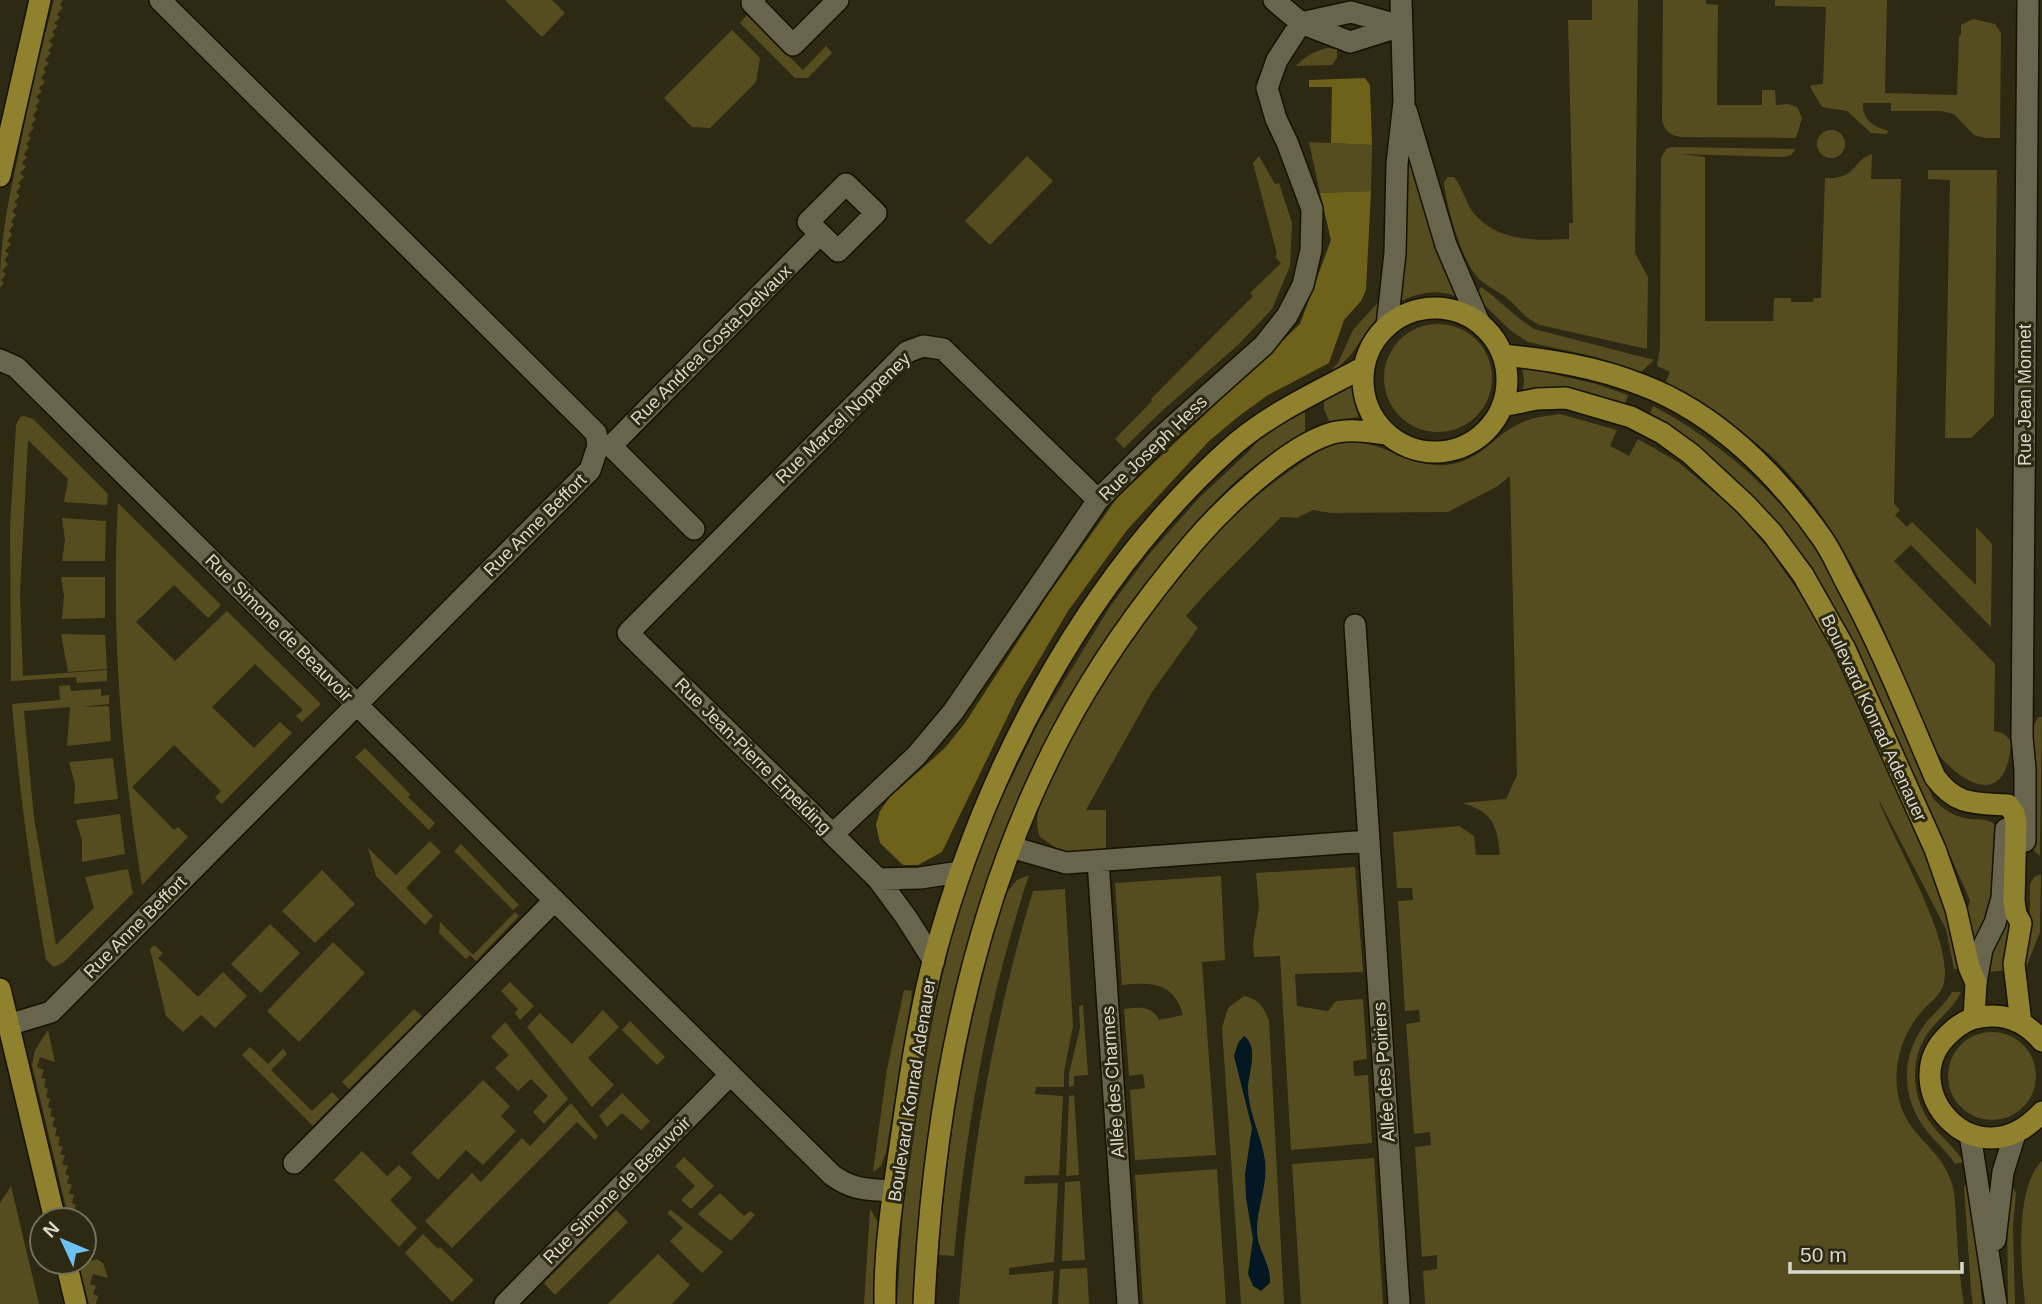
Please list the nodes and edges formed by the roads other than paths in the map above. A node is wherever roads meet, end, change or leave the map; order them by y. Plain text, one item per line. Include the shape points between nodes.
1 (40, 0) edge
2 (160, 0) edge
3 (755, 0) edge
4 (838, 0) edge
5 (1274, 0) edge
6 (1401, 0) edge
7 (2028, 0) edge
8 (1301, 23) junction
9 (1401, 26) junction
10 (1404, 102) junction
11 (7, 110) edge
12 (0, 176) edge
13 (820, 234) dead end
14 (1479, 322) junction
15 (1387, 326) junction
16 (1503, 355) junction
17 (0, 360) edge
18 (1364, 367) junction
19 (1502, 406) junction
20 (1387, 434) junction
21 (604, 446) junction
22 (1098, 500) junction
23 (694, 530) dead end
24 (1355, 625) dead end
25 (628, 633) joint
26 (356, 704) junction
27 (2022, 743) junction
28 (2008, 805) junction
29 (833, 834) junction
30 (1369, 841) junction
31 (1012, 847) junction
32 (1098, 861) junction
33 (960, 872) junction
34 (878, 879) junction
35 (554, 901) junction
36 (2021, 923) junction
37 (934, 961) junction
38 (1976, 983) junction
39 (0, 989) edge
40 (1974, 1018) junction
41 (2021, 1023) junction
42 (8, 1025) junction
43 (2042, 1041) edge
44 (730, 1075) junction
45 (2042, 1112) edge
46 (2015, 1134) junction
47 (1970, 1135) junction
48 (293, 1163) dead end
49 (894, 1191) junction
50 (52, 1206) edge
51 (1992, 1266) junction
52 (69, 1276) edge
53 (76, 1304) edge
54 (505, 1304) edge
55 (885, 1304) edge
56 (924, 1304) edge
57 (1128, 1304) edge
58 (1399, 1304) edge
59 (1996, 1304) edge

1 - 11 main road
2 - 21 street via 596,433
3 - 4 street via 752,3 793,45
5 - 8 street
6 - 9 street
7 - 27 street, Rue Jean Monnet
8 - 9 street via 1351,12
8 - 9 street via 1350,43
8 - 22 street, Rue Joseph Hess via 1277,60 1267,88 1312,209 1311,250 1303,285 1264,345
9 - 10 street
10 - 14 street via 1446,245
10 - 15 street
11 - 12 main road
13 - 21 street, Rue Andrea Costa-Delvaux
14 - 15 main road, Boulevard Konrad Adenauer via 1440,307 1401,315
14 - 16 main road, Boulevard Konrad Adenauer
15 - 18 main road, Boulevard Konrad Adenauer via 1376,337
16 - 19 main road, Boulevard Konrad Adenauer via 1507,389
16 - 28 main road, Boulevard Konrad Adenauer via 1598,370 1643,385 1707,420 1767,472 1829,550 1871,627 1935,777 1957,798
17 - 26 street, Rue Simone de Beauvoir via 16,367
18 - 20 main road, Boulevard Konrad Adenauer via 1364,395 1373,419
18 - 33 main road, Boulevard Konrad Adenauer via 1266,420 1228,449 1129,557 1028,715
19 - 20 main road, Boulevard Konrad Adenauer via 1482,434 1452,450 1417,450
19 - 38 main road, Boulevard Konrad Adenauer via 1566,398 1631,417 1690,454 1772,533 1803,575 1845,649 1935,849
20 - 31 main road, Boulevard Konrad Adenauer via 1348,430 1310,442 1252,483 1205,529 1159,582 1091,683 1061,735
21 - 23 street
21 - 26 street, Rue Anne Beffort via 590,470
22 - 25 street, Rue Marcel Noppeney via 943,349 923,346 907,352
22 - 29 street, Rue Joseph Hess via 953,712 916,756
24 - 30 street, Allée des Poiriers
25 - 29 street, Rue Jean-Pierre Erpelding
26 - 35 street, Rue Simone de Beauvoir
26 - 42 street, Rue Anne Beffort via 51,1012
27 - 28 street, Rue Jean Monnet
27 - 36 street, Rue Jean Monnet
28 - 36 main road, Rue Jean Monnet via 2016,822 2014,901
28 - 38 street, Rue Jean Monnet via 2002,898 1982,949
29 - 34 street, Rue Jean-Pierre Erpelding
30 - 32 street
30 - 58 street, Allée des Poiriers
31 - 32 street via 1066,863
31 - 56 main road, Boulevard Konrad Adenauer via 976,953 957,1037 934,1179
32 - 57 street, Allée des Charmes
33 - 34 street
33 - 37 main road, Boulevard Konrad Adenauer
34 - 37 street, Rue Jean-Pierre Erpelding
35 - 44 street, Rue Simone de Beauvoir
35 - 48 street
36 - 41 main road, Rue Jean Monnet via 2014,964
37 - 49 main road, Boulevard Konrad Adenauer via 918,1031
38 - 40 main road, Boulevard Konrad Adenauer
39 - 42 main road
40 - 41 main road via 1990,1015
40 - 47 main road via 1943,1039 1930,1075 1940,1111
41 - 43 main road
42 - 50 main road
44 - 49 street, Rue Simone de Beauvoir via 832,1175 847,1185
44 - 54 street, Rue Simone de Beauvoir
45 - 46 main road
46 - 47 main road
46 - 51 street via 2003,1172
47 - 51 street
49 - 55 main road, Boulevard Konrad Adenauer
51 - 59 street
52 - 53 main road

